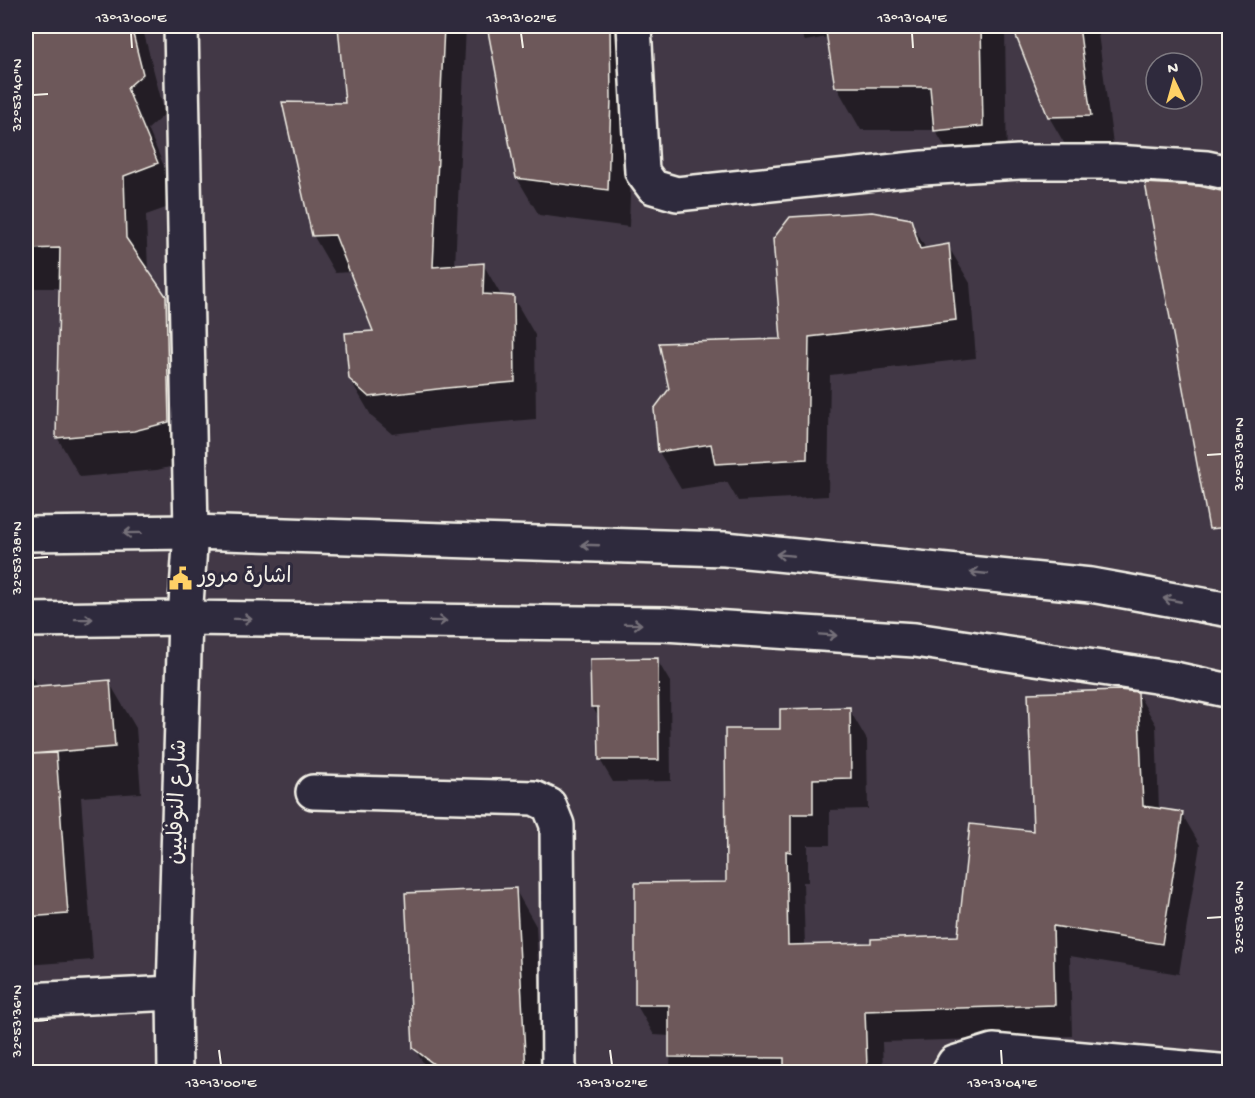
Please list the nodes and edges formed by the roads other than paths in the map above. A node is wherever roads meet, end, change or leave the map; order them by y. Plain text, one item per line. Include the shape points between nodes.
1 (181, 26) edge
2 (634, 26) edge
3 (1230, 173) edge
4 (190, 532) junction
5 (26, 534) edge
6 (1230, 610) edge
7 (185, 618) junction
8 (26, 620) edge
9 (1230, 691) edge
10 (313, 792) dead end
11 (174, 993) junction
12 (26, 1000) edge
13 (175, 1072) edge
14 (559, 1072) edge
15 (949, 1072) edge
16 (1230, 1072) edge

1 - 4 main road, شارع النوفليين
2 - 3 main road via 642,172 653,187 677,194 1019,162 1114,162
4 -> 5 main road
6 -> 4 main road via 1090,585 725,549
4 - 7 main road, شارع النوفليين
8 -> 7 main road
7 -> 9 main road via 664,624 915,640 1175,679
7 - 11 main road, شارع النوفليين
10 - 14 main road via 534,798 549,805 557,825
11 - 12 main road
11 - 13 main road, شارع النوفليين
15 - 16 main road via 954,1063 993,1051

